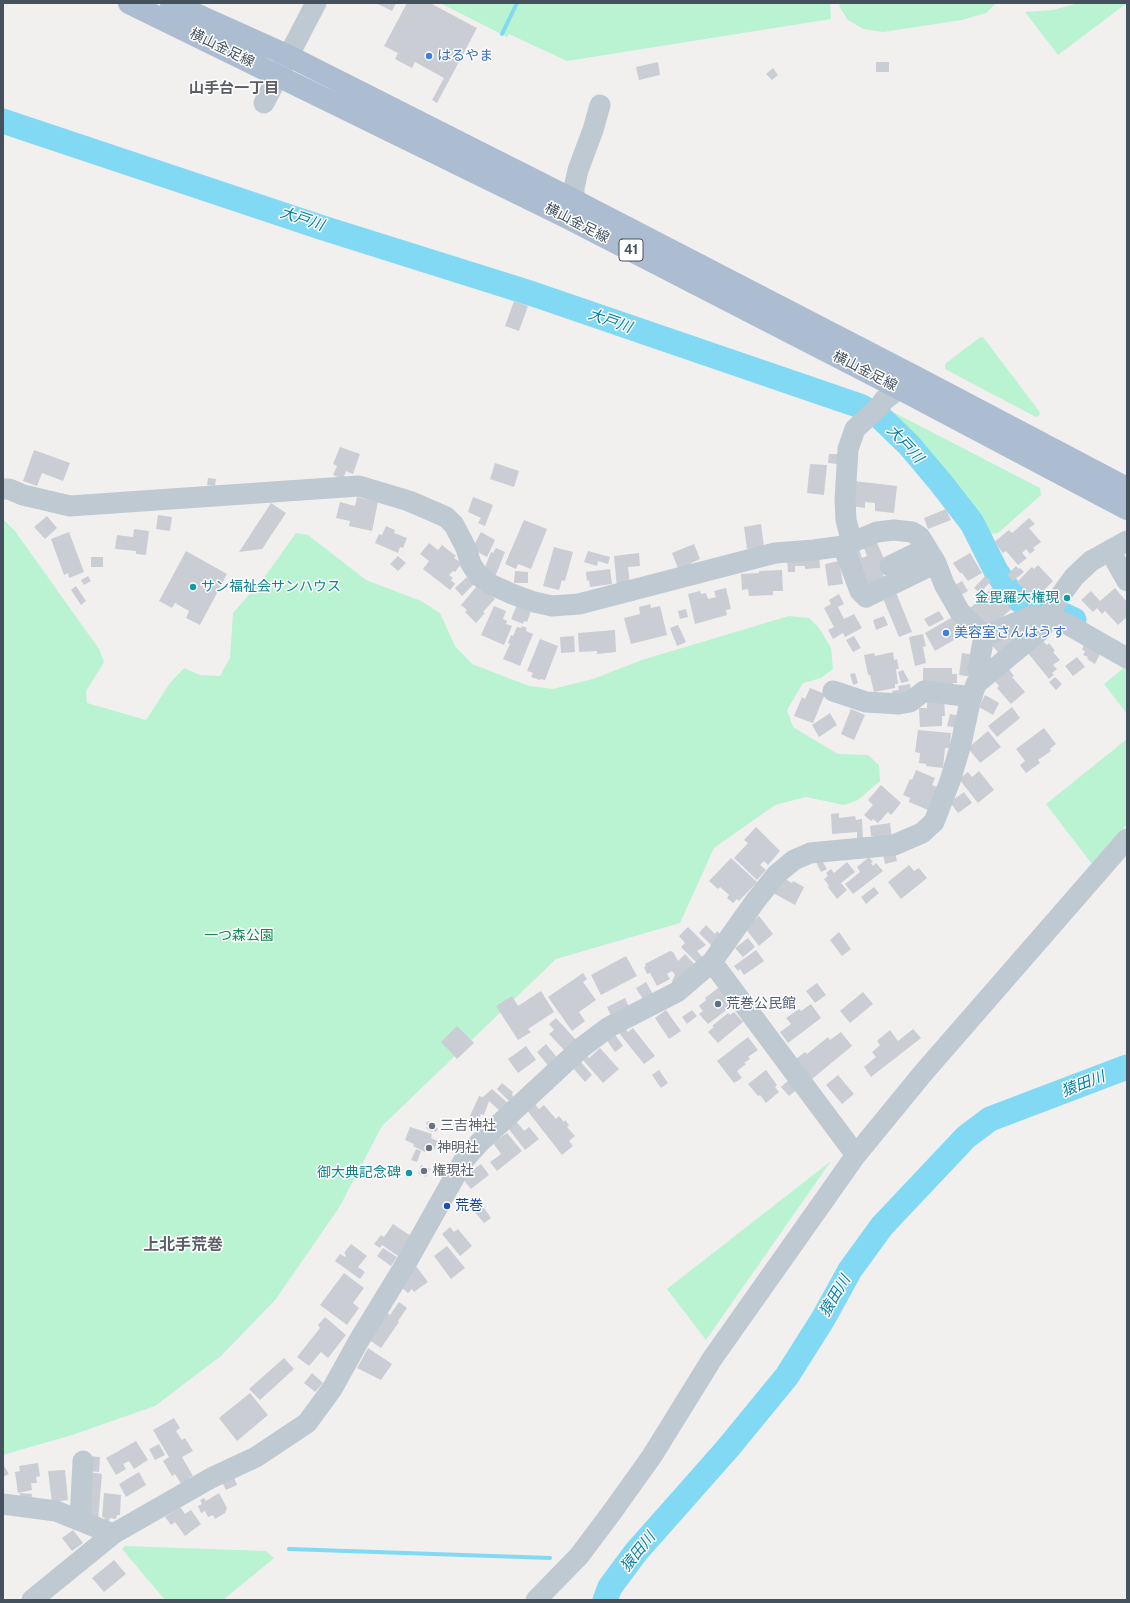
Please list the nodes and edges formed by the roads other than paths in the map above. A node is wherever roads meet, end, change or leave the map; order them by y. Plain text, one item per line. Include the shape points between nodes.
1 (129, 3) edge
2 (171, 3) edge
3 (316, 3) edge
4 (289, 56) junction
5 (279, 76) junction
6 (264, 103) dead end
7 (600, 104) dead end
8 (574, 200) junction
9 (908, 383) junction
10 (1127, 488) edge
11 (3, 489) edge
12 (1127, 508) edge
13 (847, 545) junction
14 (1118, 546) edge
15 (931, 556) junction
16 (890, 566) dead end
17 (1127, 581) edge
18 (1052, 611) junction
19 (984, 636) junction
20 (1127, 658) edge
21 (976, 688) junction
22 (833, 690) dead end
23 (1127, 839) edge
24 (712, 962) junction
25 (856, 1155) junction
26 (83, 1461) dead end
27 (3, 1504) edge
28 (80, 1520) junction
29 (113, 1534) junction
30 (32, 1600) edge
31 (536, 1600) edge

1 - 5 main road, 横山金足線 / 41
2 - 4 main road, 横山金足線 / 41
3 - 4 street
4 - 5 street
4 - 8 main road, 横山金足線 / 41
5 - 6 street
5 - 9 main road, 横山金足線 / 41
7 - 8 street via 578,170
8 - 9 main road, 横山金足線 / 41
9 - 10 main road, 横山金足線 / 41
9 - 12 main road, 横山金足線 / 41
9 - 13 street via 884,400 855,429 848,450 845,506
11 - 13 street via 70,506 359,486 408,501 446,517 454,525 471,564 480,576 490,584 512,594 552,606 579,604 775,553
13 - 15 street via 871,534 894,530 912,532 920,537
13 - 15 street via 860,591 866,597
14 - 17 street
14 - 18 street via 1091,561 1074,577
15 - 16 street
15 - 19 street via 960,612
18 - 19 street via 1032,616
18 - 20 street via 1067,624
18 - 21 street via 1041,630
19 - 21 street
21 - 22 street via 924,691 910,702 899,704 866,702
21 - 24 street via 950,781 934,822 922,833 894,845 810,853 794,860 777,874
23 - 25 street via 924,1072
24 - 25 street
24 - 29 street via 677,992 609,1027 581,1048 464,1160 332,1389 307,1423 256,1457 211,1478
25 - 31 street via 712,1359 652,1456 612,1512 579,1556
26 - 28 street
27 - 28 street via 56,1511
28 - 29 street
29 - 30 street

